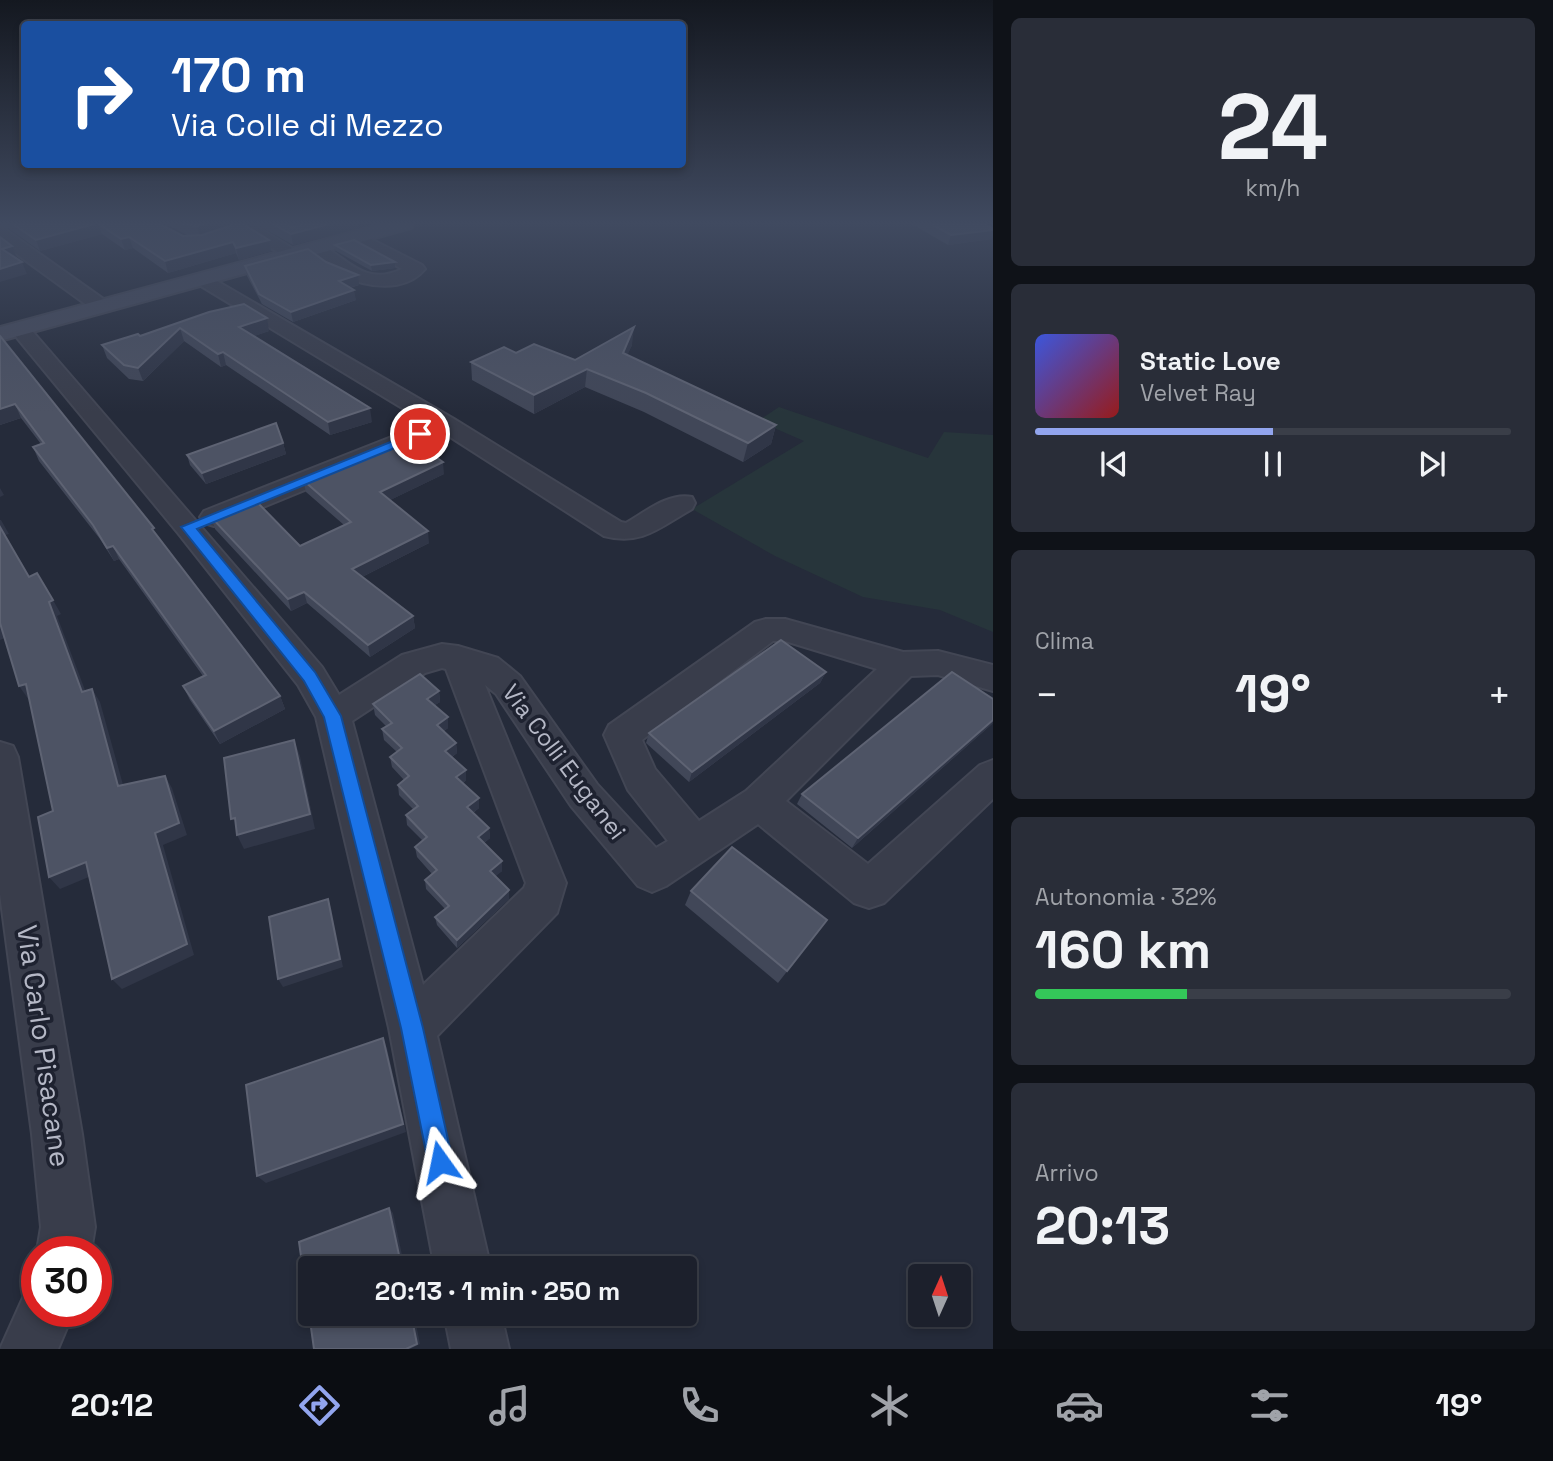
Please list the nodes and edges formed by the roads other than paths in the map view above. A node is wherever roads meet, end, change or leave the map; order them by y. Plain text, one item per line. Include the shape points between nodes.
1 (75, 287) edge
2 (173, 287) edge
3 (216, 287) edge
4 (102, 306) junction
5 (10, 332) edge
6 (446, 424) junction
7 (682, 503) dead end
8 (188, 527) junction
9 (458, 658) junction
10 (903, 664) junction
11 (993, 678) edge
12 (332, 716) junction
13 (0, 757) edge
14 (993, 776) edge
15 (759, 803) junction
16 (695, 845) junction
17 (412, 1028) junction
18 (66, 1236) edge
19 (460, 1256) edge
20 (475, 1326) edge
21 (39, 1327) edge
22 (29, 1349) edge
23 (480, 1349) edge

1 - 4 street
2 - 4 main road
3 - 6 street
4 - 5 main road
5 - 8 street
6 - 7 street via 614,530 631,532
6 - 8 street
8 - 12 street via 310,676
9 - 12 street, Via Colli Euganei via 442,656 414,664
9 - 16 street, Via Colli Euganei via 486,667 508,685 584,795 652,873
9 - 17 street, Via Colli Euganei via 546,883 542,899
10 - 11 street via 937,663
10 - 15 street, Via Colli Euganei
10 - 16 street via 785,629 766,630 622,735 641,779
12 - 17 street
13 - 18 street, Via Carlo Pisacane via 57,1135
14 - 15 street via 869,889
15 - 16 street, Via Colli Euganei
17 - 19 street
20 - 23 street
21 - 22 street

